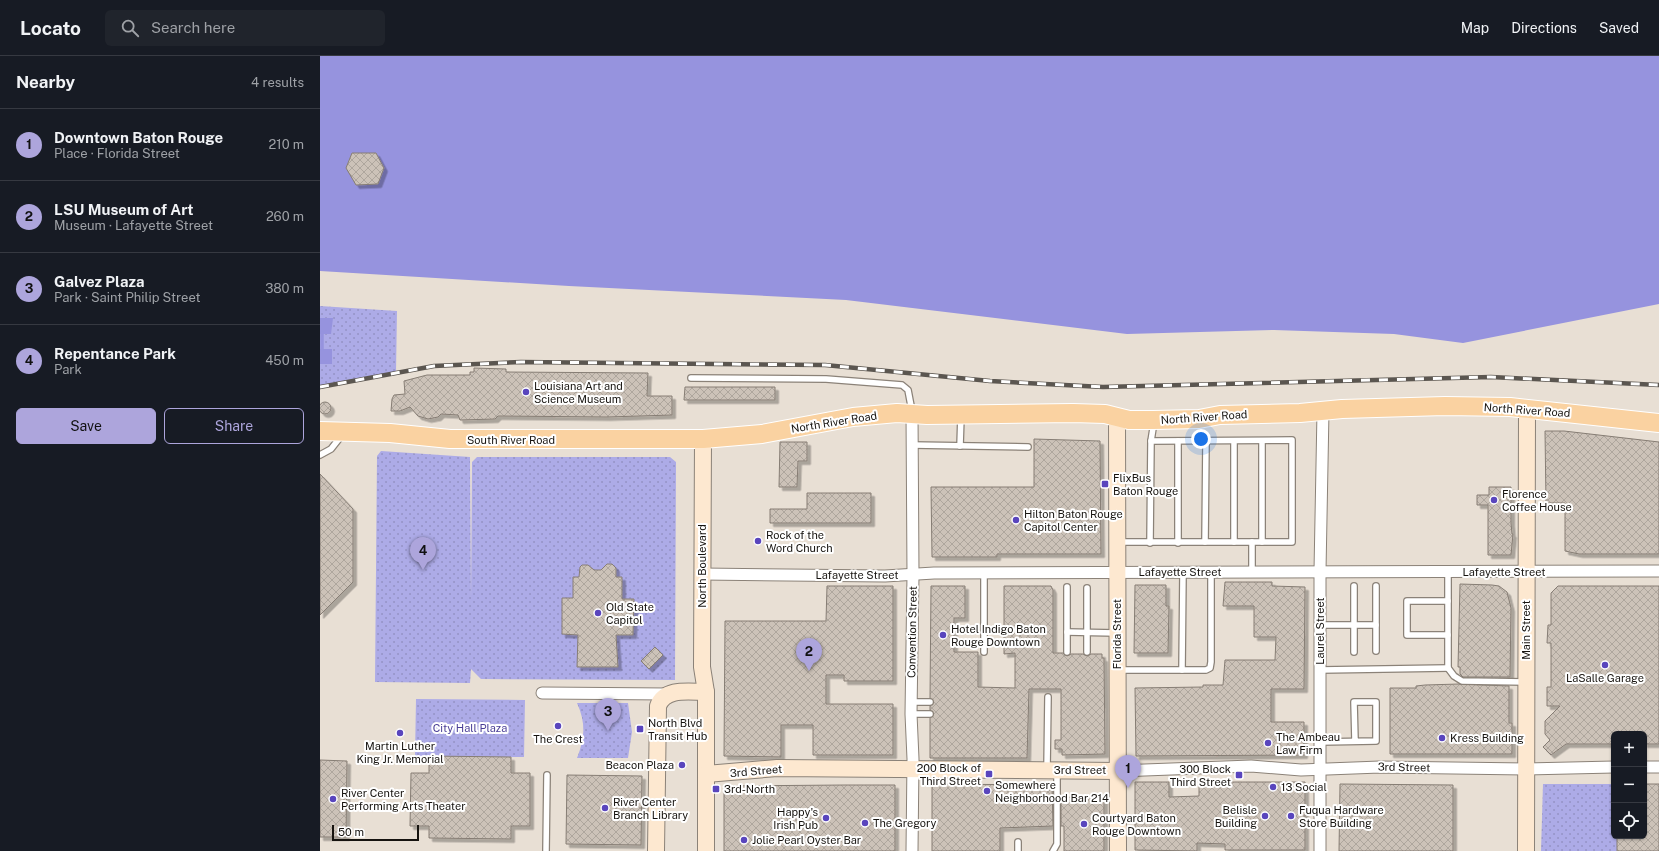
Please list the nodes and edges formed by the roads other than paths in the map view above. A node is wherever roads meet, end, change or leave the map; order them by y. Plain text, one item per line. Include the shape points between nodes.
1 (691, 378) dead end
2 (1528, 409) junction
3 (1323, 411) junction
4 (912, 413) junction
5 (961, 414) junction
6 (1117, 418) junction
7 (1154, 420) junction
8 (1659, 424) edge
9 (320, 431) edge
10 (344, 432) junction
11 (703, 439) junction
12 (1262, 440) junction
13 (1151, 441) junction
14 (1178, 441) junction
15 (1206, 441) junction
16 (1234, 441) junction
17 (912, 445) junction
18 (960, 446) junction
19 (1028, 447) dead end
20 (320, 455) edge
21 (1117, 542) junction
22 (1205, 542) junction
23 (1234, 542) junction
24 (1252, 542) junction
25 (1262, 542) junction
26 (1150, 543) junction
27 (1178, 543) junction
28 (1320, 571) junction
29 (1659, 571) edge
30 (1183, 572) junction
31 (1211, 572) junction
32 (1252, 572) junction
33 (1448, 572) junction
34 (1526, 572) junction
35 (984, 573) junction
36 (1117, 573) junction
37 (702, 574) junction
38 (913, 575) junction
39 (1354, 586) dead end
40 (1376, 586) dead end
41 (1067, 588) dead end
42 (1087, 588) dead end
43 (1448, 601) junction
44 (1320, 625) junction
45 (1354, 625) junction
46 (1376, 626) junction
47 (1067, 632) junction
48 (1087, 632) junction
49 (1117, 633) junction
50 (1448, 634) junction
51 (1376, 651) dead end
52 (984, 652) dead end
53 (1067, 652) dead end
54 (1087, 652) dead end
55 (1354, 652) dead end
56 (1448, 668) junction
57 (1117, 670) junction
58 (1182, 670) junction
59 (1320, 670) junction
60 (1526, 682) junction
61 (706, 692) junction
62 (542, 693) dead end
63 (667, 694) junction
64 (1048, 697) dead end
65 (930, 702) dead end
66 (911, 708) junction
67 (930, 714) dead end
68 (1355, 741) junction
69 (1320, 742) junction
70 (1647, 767) edge
71 (1659, 767) edge
72 (1611, 768) edge
73 (913, 769) junction
74 (1320, 769) junction
75 (1526, 769) junction
76 (1052, 770) junction
77 (1118, 771) junction
78 (706, 774) junction
79 (547, 775) dead end
80 (1018, 842) dead end
81 (546, 851) edge
82 (656, 851) edge
83 (706, 851) edge
84 (912, 851) edge
85 (1018, 851) edge
86 (1054, 851) edge
87 (1118, 851) edge
88 (1320, 851) edge
89 (1526, 851) edge

1 - 4 lane via 826,378 902,385 908,390
2 - 3 main road, North River Road via 1445,406
2 - 8 main road, North River Road
2 - 34 street, Main Street
3 - 7 main road, North River Road
3 - 28 street, Laurel Street
4 - 5 main road, North River Road
4 - 11 main road, North River Road via 860,416 762,434
4 - 17 street, Convention Street
5 - 6 main road, North River Road via 1073,413 1105,414
5 - 18 lane
6 - 7 main road, North River Road
6 - 21 street, Florida Street
7 - 13 lane
9 - 10 main road, South River Road
10 - 11 main road, South River Road via 390,433 450,439
10 - 20 lane via 331,449
11 - 37 street, North Boulevard
12 - 16 lane
12 - 25 lane
12 - 25 lane via 1292,440 1292,542
13 - 14 lane
13 - 26 lane
14 - 15 lane
14 - 27 lane
15 - 16 lane
15 - 22 lane
16 - 23 lane
17 - 18 lane
17 - 38 street, Convention Street
18 - 19 lane
21 - 26 lane
21 - 36 street, Florida Street
22 - 23 lane
22 - 27 lane
23 - 24 lane
24 - 25 lane
24 - 32 lane
26 - 27 lane
28 - 32 street, Lafayette Street
28 - 33 street, Lafayette Street
28 - 44 street, Laurel Street
29 - 34 street, Lafayette Street
30 - 31 street, Lafayette Street
30 - 36 street, Lafayette Street
30 - 58 lane
31 - 32 street, Lafayette Street
31 - 58 lane via 1211,665 1206,670
33 - 34 street, Lafayette Street
33 - 43 lane
34 - 60 street, Main Street
35 - 36 street, Lafayette Street
35 - 38 street, Lafayette Street
35 - 52 lane
36 - 49 street, Florida Street
37 - 38 street, Lafayette Street
37 - 61 street, North Boulevard via 702,667
38 - 66 street, Convention Street
39 - 45 lane
40 - 46 lane
41 - 47 lane
42 - 48 lane
43 - 50 lane
43 - 50 lane via 1407,601 1407,635
44 - 45 lane
44 - 59 street, Laurel Street
45 - 46 lane
45 - 55 lane
46 - 51 lane
47 - 48 lane
47 - 53 lane
48 - 49 lane
48 - 54 lane
49 - 57 street, Florida Street
50 - 56 lane
56 - 59 lane
56 - 60 lane via 1462,682
57 - 58 lane
57 - 77 street, Florida Street
59 - 69 street, Laurel Street
60 - 75 street, Main Street
61 - 63 street
61 - 78 street, North Boulevard
62 - 63 street
63 - 82 street via 660,701 658,710
64 - 76 lane
65 - 66 lane
66 - 67 lane
66 - 73 street, Convention Street
68 - 68 lane via 1376,741 1376,702 1354,702
68 - 69 lane
69 - 74 street, Laurel Street
70 - 71 street
72 - 75 street, 3rd Street
73 - 76 street, 3rd Street
73 - 78 street, 3rd Street via 777,768
73 - 84 street, Convention Street
74 - 75 street, 3rd Street via 1380,766
74 - 77 street, 3rd Street via 1251,766
74 - 88 street, Laurel Street
75 - 89 street, Main Street
76 - 77 street, 3rd Street
76 - 86 lane via 1057,844
77 - 87 street, Florida Street
78 - 83 street, North Boulevard
79 - 81 lane
80 - 85 lane

